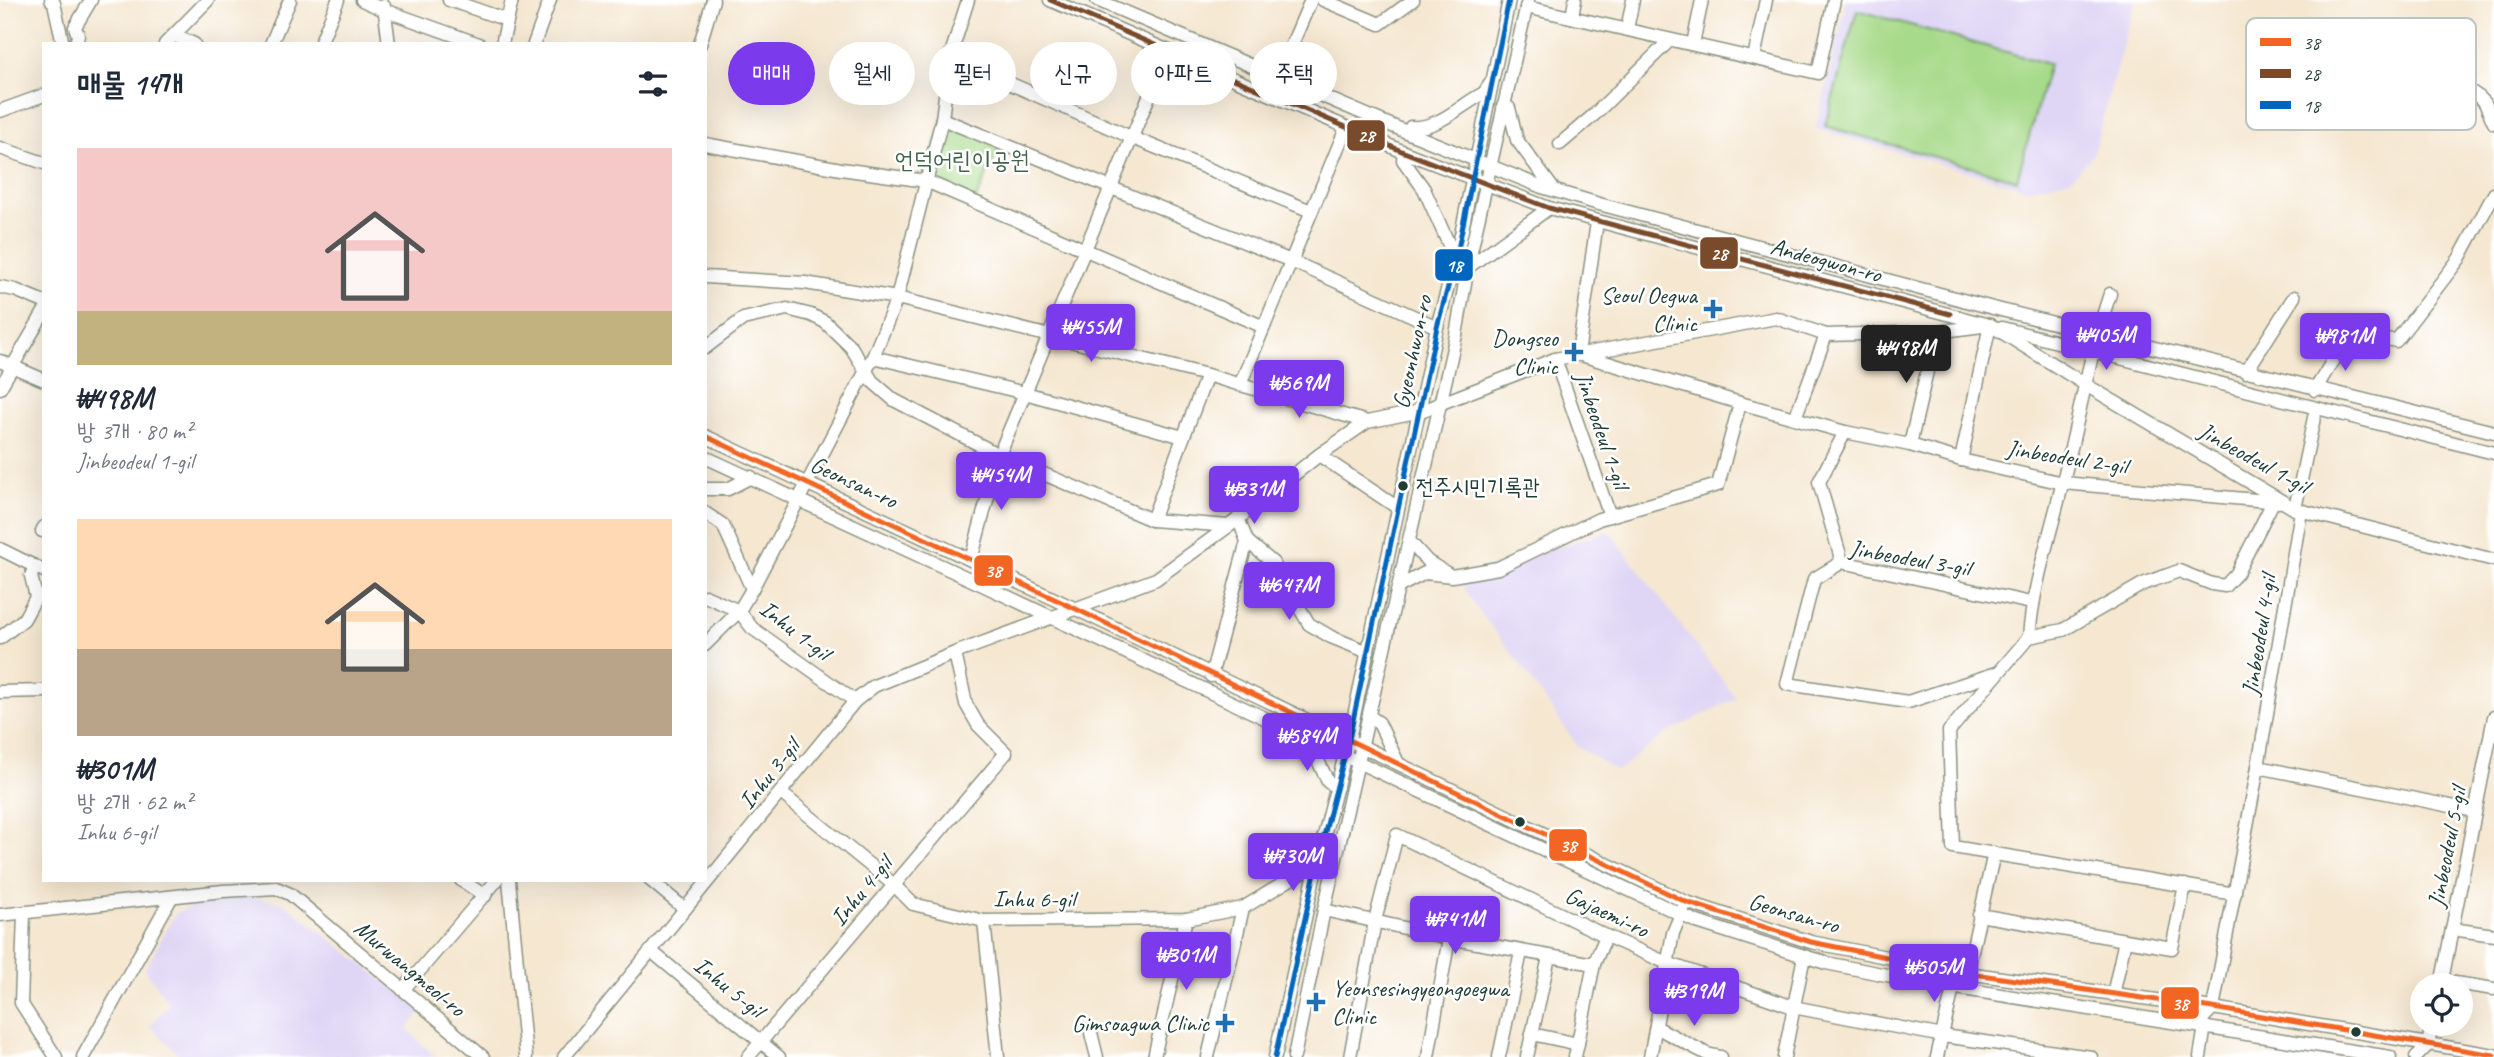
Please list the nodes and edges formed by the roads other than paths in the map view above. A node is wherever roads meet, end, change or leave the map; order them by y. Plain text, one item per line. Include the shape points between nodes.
1 (51, 0) edge
2 (91, 0) edge
3 (208, 0) edge
4 (290, 0) edge
5 (338, 0) edge
6 (362, 0) edge
7 (449, 0) edge
8 (512, 0) edge
9 (550, 0) edge
10 (713, 0) edge
11 (968, 0) edge
12 (1050, 0) edge
13 (1311, 0) edge
14 (1323, 0) edge
15 (1413, 0) edge
16 (1509, 0) edge
17 (1575, 0) edge
18 (1633, 0) edge
19 (1702, 0) edge
20 (1766, 0) edge
21 (1834, 0) edge
22 (1103, 1) edge
23 (1527, 3) edge
24 (384, 5) edge
25 (1572, 17) junction
26 (507, 20) junction
27 (1627, 29) junction
28 (170, 40) edge
29 (1670, 40) junction
30 (63, 42) edge
31 (76, 42) edge
32 (272, 42) edge
33 (321, 42) edge
34 (389, 42) edge
35 (474, 42) edge
36 (502, 42) edge
37 (535, 42) edge
38 (701, 42) edge
39 (955, 42) edge
40 (1147, 42) edge
41 (1293, 42) edge
42 (1693, 44) junction
43 (1754, 58) junction
44 (1250, 65) edge
45 (1494, 78) junction
46 (1236, 80) edge
47 (1016, 86) edge
48 (2476, 95) edge
49 (42, 96) edge
50 (1337, 102) edge
51 (944, 105) edge
52 (1146, 105) edge
53 (1503, 106) junction
54 (0, 111) edge
55 (942, 119) junction
56 (2494, 123) edge
57 (1346, 128) junction
58 (1409, 133) junction
59 (1133, 138) junction
60 (707, 144) edge
61 (1560, 144) dead end
62 (0, 148) edge
63 (1404, 152) junction
64 (1477, 160) junction
65 (42, 162) edge
66 (1490, 165) junction
67 (1472, 180) junction
68 (926, 181) junction
69 (1485, 185) junction
70 (1111, 188) junction
71 (1554, 190) junction
72 (2494, 194) edge
73 (1549, 208) junction
74 (1311, 211) junction
75 (1597, 222) junction
76 (1086, 250) junction
77 (1457, 254) junction
78 (1291, 261) junction
79 (1467, 268) junction
80 (707, 277) edge
81 (1, 290) edge
82 (2110, 294) dead end
83 (2294, 297) dead end
84 (897, 298) junction
85 (42, 301) edge
86 (42, 315) edge
87 (1990, 325) junction
88 (1264, 327) junction
89 (1437, 327) junction
90 (1936, 332) junction
91 (2096, 334) junction
92 (1826, 335) junction
93 (1049, 337) junction
94 (707, 347) edge
95 (2094, 351) junction
96 (1578, 354) junction
97 (873, 357) junction
98 (1555, 359) junction
99 (6, 364) edge
100 (865, 371) junction
101 (2246, 372) junction
102 (1207, 375) junction
103 (42, 379) edge
104 (1240, 385) junction
105 (2086, 386) junction
106 (0, 388) edge
107 (2315, 390) junction
108 (1025, 393) junction
109 (1440, 403) junction
110 (1740, 403) junction
111 (2316, 408) junction
112 (1421, 411) junction
113 (1795, 418) junction
114 (1367, 422) junction
115 (1845, 432) junction
116 (2494, 432) edge
117 (707, 437) edge
118 (1183, 437) junction
119 (1910, 445) junction
120 (2494, 453) edge
121 (999, 455) junction
122 (1319, 455) junction
123 (707, 458) edge
124 (1961, 460) junction
125 (751, 477) junction
126 (2063, 482) junction
127 (806, 483) junction
128 (707, 489) edge
129 (798, 498) junction
130 (2273, 502) junction
131 (1398, 508) junction
132 (2294, 508) junction
133 (707, 514) edge
134 (1609, 516) junction
135 (1152, 520) junction
136 (1234, 522) junction
137 (1247, 541) junction
138 (1410, 541) junction
139 (0, 549) edge
140 (971, 560) junction
141 (2494, 560) edge
142 (1842, 562) junction
143 (39, 568) edge
144 (1429, 568) junction
145 (1400, 586) junction
146 (752, 589) junction
147 (707, 597) edge
148 (2031, 603) junction
149 (1076, 609) junction
150 (739, 611) junction
151 (1051, 618) junction
152 (0, 638) edge
153 (2029, 638) junction
154 (707, 643) edge
155 (1367, 652) junction
156 (955, 653) junction
157 (1997, 673) junction
158 (1211, 676) junction
159 (42, 691) edge
160 (0, 692) edge
161 (855, 701) junction
162 (1369, 716) junction
163 (2494, 717) edge
164 (1349, 739) junction
165 (1316, 743) junction
166 (1363, 746) junction
167 (1344, 756) junction
168 (1359, 763) junction
169 (1398, 763) junction
170 (2258, 767) junction
171 (1337, 787) junction
172 (781, 793) junction
173 (2476, 811) junction
174 (1994, 853) junction
175 (1317, 863) junction
176 (232, 882) edge
177 (464, 882) edge
178 (496, 882) edge
179 (509, 882) edge
180 (652, 882) edge
181 (894, 885) junction
182 (2185, 885) junction
183 (223, 891) junction
184 (2235, 894) junction
185 (485, 896) junction
186 (171, 898) junction
187 (1686, 902) junction
188 (1243, 908) junction
189 (685, 909) junction
190 (1324, 910) junction
191 (24, 914) junction
192 (0, 915) edge
193 (1681, 915) junction
194 (1979, 915) junction
195 (1186, 919) junction
196 (984, 921) junction
197 (1375, 921) junction
198 (2452, 929) junction
199 (2494, 934) edge
200 (1606, 936) junction
201 (1449, 939) junction
202 (2125, 940) junction
203 (651, 951) junction
204 (1521, 952) junction
205 (1804, 956) junction
206 (1549, 957) junction
207 (1667, 963) junction
208 (1594, 964) junction
209 (1967, 973) junction
210 (2444, 973) edge
211 (2473, 987) edge
212 (1953, 988) junction
213 (2494, 989) edge
214 (403, 990) junction
215 (2113, 995) junction
216 (1793, 1007) junction
217 (2213, 1008) junction
218 (2201, 1026) junction
219 (1656, 1027) junction
220 (1091, 1033) dead end
221 (1532, 1034) junction
222 (1943, 1036) junction
223 (2430, 1036) edge
224 (762, 1041) junction
225 (2428, 1045) junction
226 (1576, 1052) edge
227 (1500, 1053) edge
228 (1527, 1055) edge
229 (1707, 1055) edge
230 (2494, 1055) edge
231 (56, 1057) edge
232 (83, 1057) edge
233 (483, 1057) edge
234 (526, 1057) edge
235 (564, 1057) edge
236 (748, 1057) edge
237 (779, 1057) edge
238 (998, 1057) edge
239 (1097, 1057) edge
240 (1154, 1057) edge
241 (1209, 1057) edge
242 (1275, 1057) edge
243 (1294, 1057) edge
244 (1350, 1057) edge
245 (1428, 1057) edge
246 (1650, 1057) edge
247 (1721, 1057) edge
248 (1784, 1057) edge
249 (1937, 1057) edge
250 (2091, 1057) edge
251 (2200, 1057) edge
252 (2390, 1057) edge
253 (2416, 1057) edge

1 - 30 street
2 - 31 street via 75,27
3 - 28 street
4 - 32 street
5 - 33 street
6 - 24 street
7 - 26 street
8 - 26 street
9 - 37 street
10 - 38 street
11 - 39 street
12 - 40 street, Andeogwon-ro
13 - 41 street
14 - 15 street via 1380,24
16 - 45 street, Gyeonhwon-ro
17 - 25 street
18 - 27 street
19 - 42 street
20 - 43 street
21 - 43 street via 1818,73
22 - 44 street, Andeogwon-ro
23 - 25 street
23 - 53 street, Gyeonhwon-ro
24 - 34 street
24 - 35 street
25 - 27 street
26 - 36 street
27 - 29 street
29 - 42 street
29 - 61 street
42 - 43 street
45 - 58 street via 1484,93 1437,122 1411,127
45 - 64 street, Gyeonhwon-ro
46 - 57 street, Andeogwon-ro
47 - 59 street
48 - 56 street
49 - 54 street
50 - 58 street, Andeogwon-ro
51 - 55 street
52 - 59 street
53 - 66 street, Gyeonhwon-ro
53 - 71 street via 1510,108 1517,140
55 - 68 street
55 - 70 street
57 - 63 street, Andeogwon-ro
57 - 74 street
58 - 64 street, Andeogwon-ro
59 - 70 street
59 - 74 street
60 - 68 street
62 - 65 street
63 - 67 street, Andeogwon-ro
63 - 77 street via 1403,160 1424,189
64 - 66 street, Andeogwon-ro
64 - 67 street, Gyeonhwon-ro
66 - 69 street, Gyeonhwon-ro
66 - 71 street, Andeogwon-ro
67 - 69 street, Andeogwon-ro
67 - 77 street, Gyeonhwon-ro
68 - 76 street
68 - 84 street
69 - 73 street, Andeogwon-ro
69 - 79 street, Gyeonhwon-ro
70 - 76 street
70 - 78 street
71 - 91 street, Andeogwon-ro
72 - 107 street via 2459,259 2396,341 2362,334 2345,340
73 - 75 street, Andeogwon-ro
73 - 79 street
74 - 78 street
75 - 87 street, Andeogwon-ro
75 - 96 street
76 - 88 street
76 - 93 street
77 - 89 street, Gyeonhwon-ro
78 - 88 street
78 - 89 street
79 - 109 street, Gyeonhwon-ro
80 - 84 street via 805,283
81 - 85 street via 15,290
82 - 91 street
83 - 101 street
84 - 93 street
84 - 97 street
86 - 99 street
87 - 90 street, Jinbeodeul 1-gil
87 - 95 street, Andeogwon-ro
87 - 105 street, Jinbeodeul 1-gil
87 - 124 street
88 - 104 street
89 - 112 street, Gyeonhwon-ro
90 - 92 street, Jinbeodeul 1-gil
90 - 119 street
91 - 95 street
91 - 101 street, Andeogwon-ro
92 - 96 street, Jinbeodeul 1-gil via 1776,318
92 - 113 street
93 - 102 street
93 - 108 street
94 - 100 street via 743,320 787,310 824,322 851,347
95 - 105 street
95 - 111 street, Andeogwon-ro
96 - 98 street, Jinbeodeul 1-gil
96 - 110 street, Jinbeodeul 2-gil
97 - 100 street
97 - 108 street
98 - 109 street, Jinbeodeul 1-gil
98 - 134 street, Jinbeodeul 1-gil
99 - 103 street
99 - 106 street
100 - 121 street via 894,400
100 - 127 street
101 - 107 street, Andeogwon-ro
102 - 104 street
102 - 118 street
104 - 114 street
105 - 126 street
105 - 132 street, Jinbeodeul 1-gil
107 - 116 street, Andeogwon-ro
108 - 118 street
108 - 121 street
109 - 112 street, Jinbeodeul 1-gil
109 - 138 street, Gyeonhwon-ro
110 - 113 street, Jinbeodeul 2-gil
110 - 134 street via 1718,485
111 - 120 street, Andeogwon-ro
111 - 132 street, Jinbeodeul 4-gil
112 - 114 street, Jinbeodeul 1-gil
112 - 131 street, Gyeonhwon-ro
113 - 115 street, Jinbeodeul 2-gil
114 - 122 street, Inhu 3-gil
115 - 119 street, Jinbeodeul 2-gil
115 - 142 street via 1819,482
117 - 127 street, Geonsan-ro
118 - 135 street
119 - 124 street, Jinbeodeul 2-gil
121 - 135 street
121 - 140 street
122 - 131 street
122 - 136 street, Inhu 3-gil
123 - 125 street, Geonsan-ro
124 - 126 street, Jinbeodeul 2-gil
125 - 128 street via 728,489
125 - 129 street, Geonsan-ro
126 - 130 street, Jinbeodeul 2-gil
126 - 148 street
127 - 129 street
127 - 140 street, Geonsan-ro
129 - 146 street
129 - 151 street, Geonsan-ro
130 - 132 street, Jinbeodeul 2-gil
130 - 153 street via 2237,573 2225,586 2179,570 2143,584 2063,630
131 - 155 street, Gyeonhwon-ro
132 - 141 street, Jinbeodeul 1-gil
132 - 170 street, Jinbeodeul 4-gil
133 - 146 street via 723,526
134 - 144 street via 1498,568 1451,576
135 - 136 street
136 - 137 street
136 - 149 street, Inhu 3-gil via 1156,579
137 - 155 street via 1273,563 1310,624
137 - 158 street
138 - 144 street
138 - 145 street, Gyeonhwon-ro
139 - 143 street
140 - 149 street, Geonsan-ro
142 - 148 street, Jinbeodeul 3-gil
142 - 157 street, Jinbeodeul 3-gil via 1814,579 1787,684 1908,702
143 - 152 street via 31,576 36,597 24,619
144 - 145 street
145 - 162 street, Gyeonhwon-ro
146 - 150 street
147 - 150 street, Inhu 1-gil
148 - 153 street
149 - 151 street, Inhu 3-gil
149 - 158 street, Geonsan-ro
150 - 154 street
150 - 161 street, Inhu 1-gil via 752,628
151 - 156 street, Inhu 3-gil
151 - 165 street, Geonsan-ro
153 - 157 street, Jinbeodeul 3-gil
155 - 164 street, Gyeonhwon-ro
156 - 161 street, Inhu 3-gil via 874,686
156 - 181 street, Inhu 4-gil via 966,704 978,725 1006,753
157 - 174 street, Jinbeodeul 3-gil via 1949,731 1953,847
158 - 164 street, Geonsan-ro
159 - 160 street
161 - 172 street, Inhu 3-gil
162 - 166 street, Gyeonhwon-ro
162 - 169 street via 1379,723
163 - 173 street, Jinbeodeul 5-gil
164 - 166 street, Geonsan-ro
164 - 167 street, Gyeonhwon-ro
165 - 167 street, Geonsan-ro
165 - 171 street via 1314,752 1328,782
166 - 168 street, Gyeonhwon-ro
166 - 169 street, Geonsan-ro
167 - 168 street, Geonsan-ro
167 - 171 street, Gyeonhwon-ro
168 - 190 street, Gyeonhwon-ro
168 - 193 street, Geonsan-ro
169 - 187 street, Geonsan-ro
170 - 173 street
170 - 184 street, Jinbeodeul 4-gil
171 - 175 street, Gyeonhwon-ro
172 - 181 street, Inhu 6-gil
172 - 189 street, Inhu 3-gil
173 - 198 street, Jinbeodeul 5-gil
174 - 182 street, Jinbeodeul 3-gil
174 - 194 street
175 - 188 street, Inhu 6-gil
175 - 242 street, Gyeonhwon-ro
176 - 183 street
177 - 185 street
178 - 185 street
179 - 234 street
180 - 189 street
181 - 196 street, Inhu 6-gil via 913,904
181 - 224 street, Inhu 4-gil
182 - 184 street, Jinbeodeul 3-gil
182 - 202 street via 2172,948
183 - 186 street, Murwangmeol-ro
183 - 214 street, Murwangmeol-ro via 276,888 290,894
184 - 217 street, Jinbeodeul 4-gil
185 - 214 street
186 - 191 street, Murwangmeol-ro
186 - 232 street
187 - 193 street
187 - 209 street, Geonsan-ro via 1811,942
188 - 195 street, Inhu 6-gil
188 - 241 street
189 - 203 street, Inhu 3-gil
190 - 197 street
190 - 243 street, Gyeonhwon-ro
191 - 192 street, Murwangmeol-ro
191 - 231 street via 21,1003
193 - 205 street, Geonsan-ro
193 - 207 street
194 - 202 street
194 - 209 street
195 - 196 street, Inhu 6-gil
195 - 240 street
196 - 238 street
197 - 200 street, Gajaemi-ro via 1397,835
197 - 201 street
197 - 244 street
198 - 199 street
198 - 210 street, Jinbeodeul 5-gil
200 - 207 street, Gajaemi-ro
200 - 208 street
201 - 204 street
201 - 245 street
202 - 215 street
203 - 224 street, Inhu 5-gil
203 - 235 street, Inhu 3-gil
204 - 206 street
204 - 227 street
205 - 212 street, Geonsan-ro
205 - 216 street
206 - 208 street
206 - 221 street
207 - 216 street
207 - 219 street, Gajaemi-ro
208 - 226 street
209 - 212 street
209 - 215 street, Geonsan-ro
211 - 213 street
212 - 218 street, Geonsan-ro
212 - 222 street
214 - 233 street, Murwangmeol-ro
215 - 217 street, Geonsan-ro
216 - 222 street
216 - 248 street
217 - 218 street
217 - 225 street, Geonsan-ro
218 - 251 street
218 - 252 street, Geonsan-ro
219 - 229 street
219 - 246 street, Gajaemi-ro
220 - 239 street
221 - 226 street
221 - 228 street
222 - 249 street
222 - 250 street
223 - 225 street
224 - 236 street, Inhu 4-gil
224 - 237 street, Inhu 5-gil
225 - 230 street, Geonsan-ro
225 - 253 street
229 - 247 street

